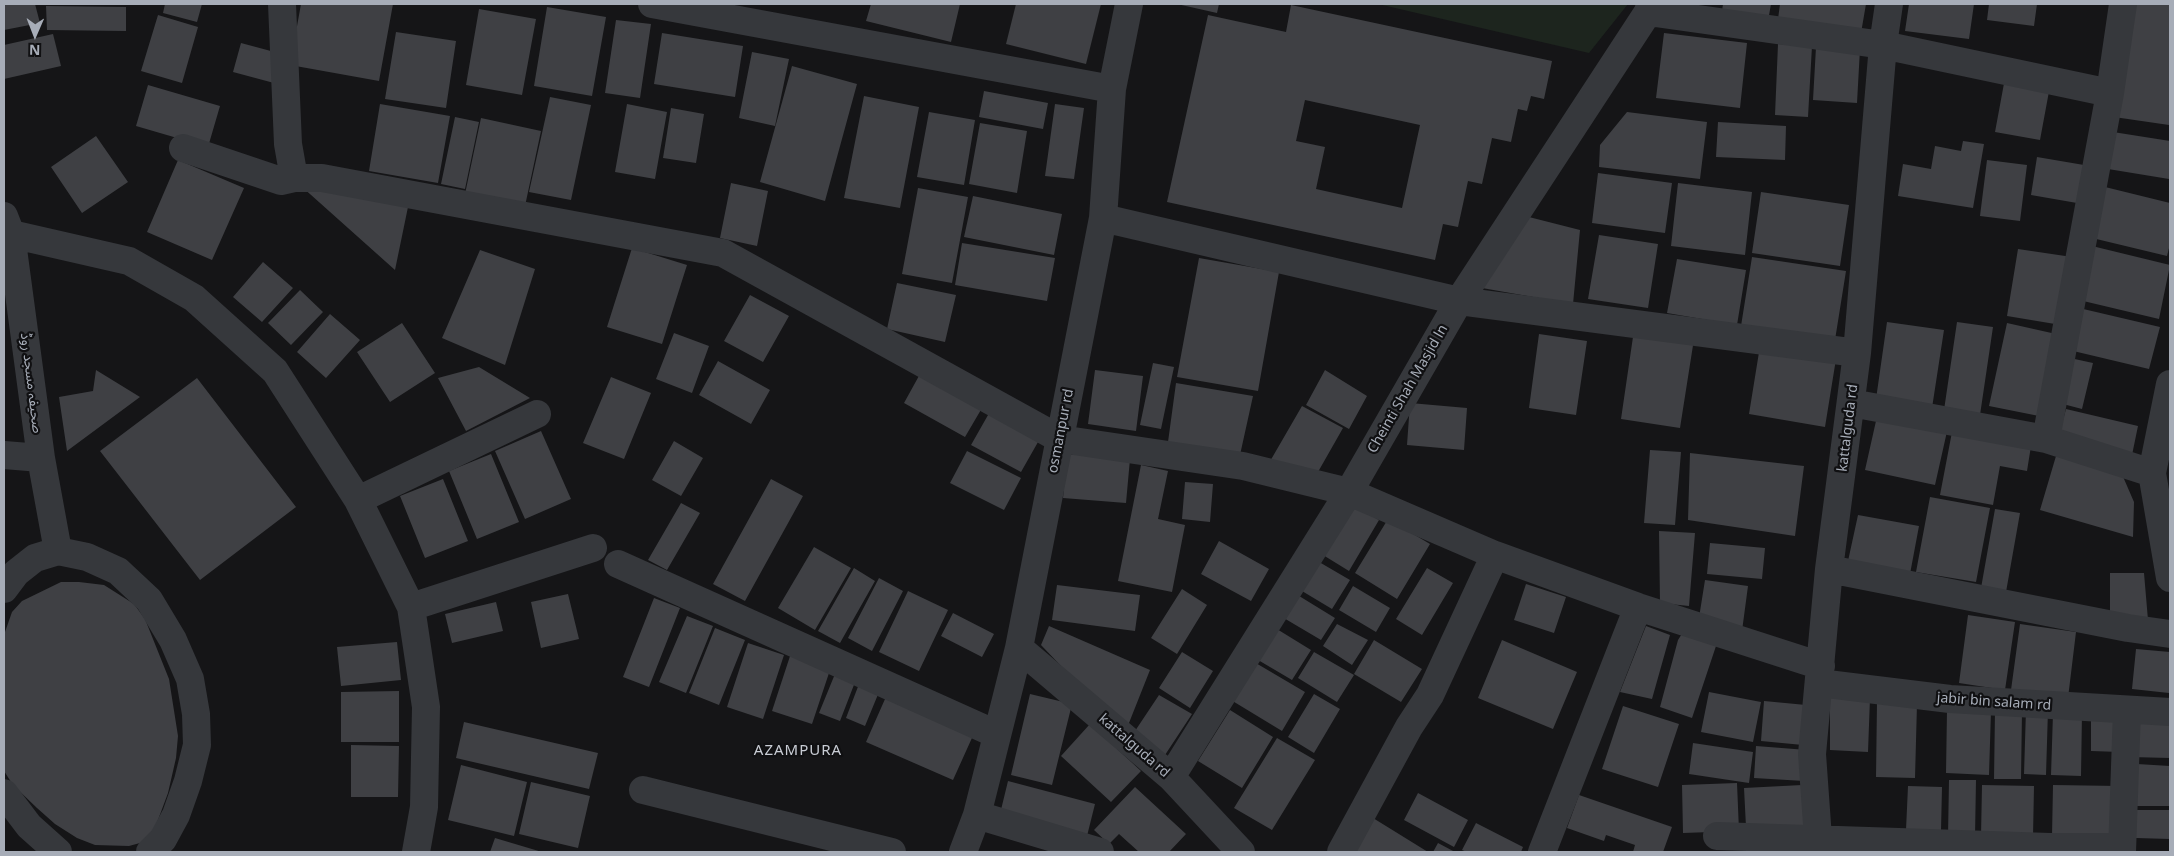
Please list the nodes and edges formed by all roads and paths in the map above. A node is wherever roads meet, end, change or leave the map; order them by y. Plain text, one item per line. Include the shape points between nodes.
1 (282, 4) edge
2 (652, 4) edge
3 (1130, 4) edge
4 (1889, 4) edge
5 (2123, 4) edge
6 (1649, 8) edge
7 (1883, 45) junction
8 (1112, 89) junction
9 (2110, 92) junction
10 (183, 148) dead end
11 (294, 178) junction
12 (1103, 218) junction
13 (8, 225) edge
14 (1459, 300) junction
15 (1857, 353) junction
16 (2170, 384) edge
17 (1852, 403) junction
18 (537, 414) dead end
19 (2046, 438) junction
20 (1060, 439) junction
21 (4, 455) edge
22 (41, 458) junction
23 (2152, 473) junction
24 (1349, 492) junction
25 (358, 500) junction
26 (593, 548) dead end
27 (58, 551) junction
28 (1495, 555) junction
29 (618, 564) dead end
30 (1829, 570) junction
31 (2170, 578) edge
32 (4, 589) edge
33 (411, 607) junction
34 (1638, 607) junction
35 (2170, 634) edge
36 (1019, 648) junction
37 (1820, 674) junction
38 (2127, 710) junction
39 (2170, 712) edge
40 (996, 734) junction
41 (1171, 777) junction
42 (643, 790) dead end
43 (4, 793) edge
44 (977, 815) junction
45 (1717, 836) dead end
46 (1819, 846) edge
47 (2122, 849) edge
48 (2050, 850) edge
49 (58, 852) edge
50 (150, 852) edge
51 (416, 852) edge
52 (892, 852) edge
53 (963, 852) edge
54 (1100, 852) edge
55 (1241, 852) edge
56 (1341, 852) edge
57 (1542, 852) edge

1 - 11 street via 288,144
2 - 8 street
3 - 8 street, osmanpur rd
4 - 7 street, kattalguda rd
5 - 9 street
6 - 7 street
6 - 14 street, Cheinti Shah Masjid ln
7 - 9 street
7 - 15 street, kattalguda rd
8 - 12 street, osmanpur rd
9 - 19 street
10 - 11 street via 281,181
11 - 20 street via 322,178 723,253
12 - 14 street
12 - 20 street, osmanpur rd
13 - 22 street, صحیفہ مسجد روڈ
13 - 25 street via 129,261 194,298 275,371
14 - 15 street
14 - 24 street, Cheinti Shah Masjid ln
15 - 17 street, kattalguda rd
16 - 23 street
17 - 19 street
17 - 30 street, kattalguda rd
18 - 25 street
19 - 23 street
20 - 24 street, jabir bin salam rd via 1244,466
20 - 36 street, osmanpur rd
21 - 22 street
22 - 27 street, صحیفہ مسجد روڈ
23 - 31 street
24 - 28 street, jabir bin salam rd
24 - 41 street, Cheinti Shah Masjid ln
25 - 33 street
26 - 33 street
27 - 32 street via 35,558 16,573
27 - 50 street via 88,557 118,571 149,600 174,640 190,679 197,745 176,815 163,838
28 - 34 street, jabir bin salam rd
28 - 56 street via 1430,694
29 - 40 street
30 - 35 street
30 - 37 street, kattalguda rd
33 - 51 street via 426,707 424,807
34 - 37 street, jabir bin salam rd
34 - 57 street
36 - 40 street, osmanpur rd
36 - 41 street, kattalguda rd
37 - 38 street, jabir bin salam rd via 1950,699
37 - 46 street, kattalguda rd via 1812,754
38 - 39 street, jabir bin salam rd
38 - 47 street
40 - 44 street, osmanpur rd
41 - 55 street, kattalguda rd
42 - 52 street
43 - 49 street via 29,826
44 - 53 street, osmanpur rd
44 - 54 street
45 - 46 street
46 - 48 street
47 - 48 street

